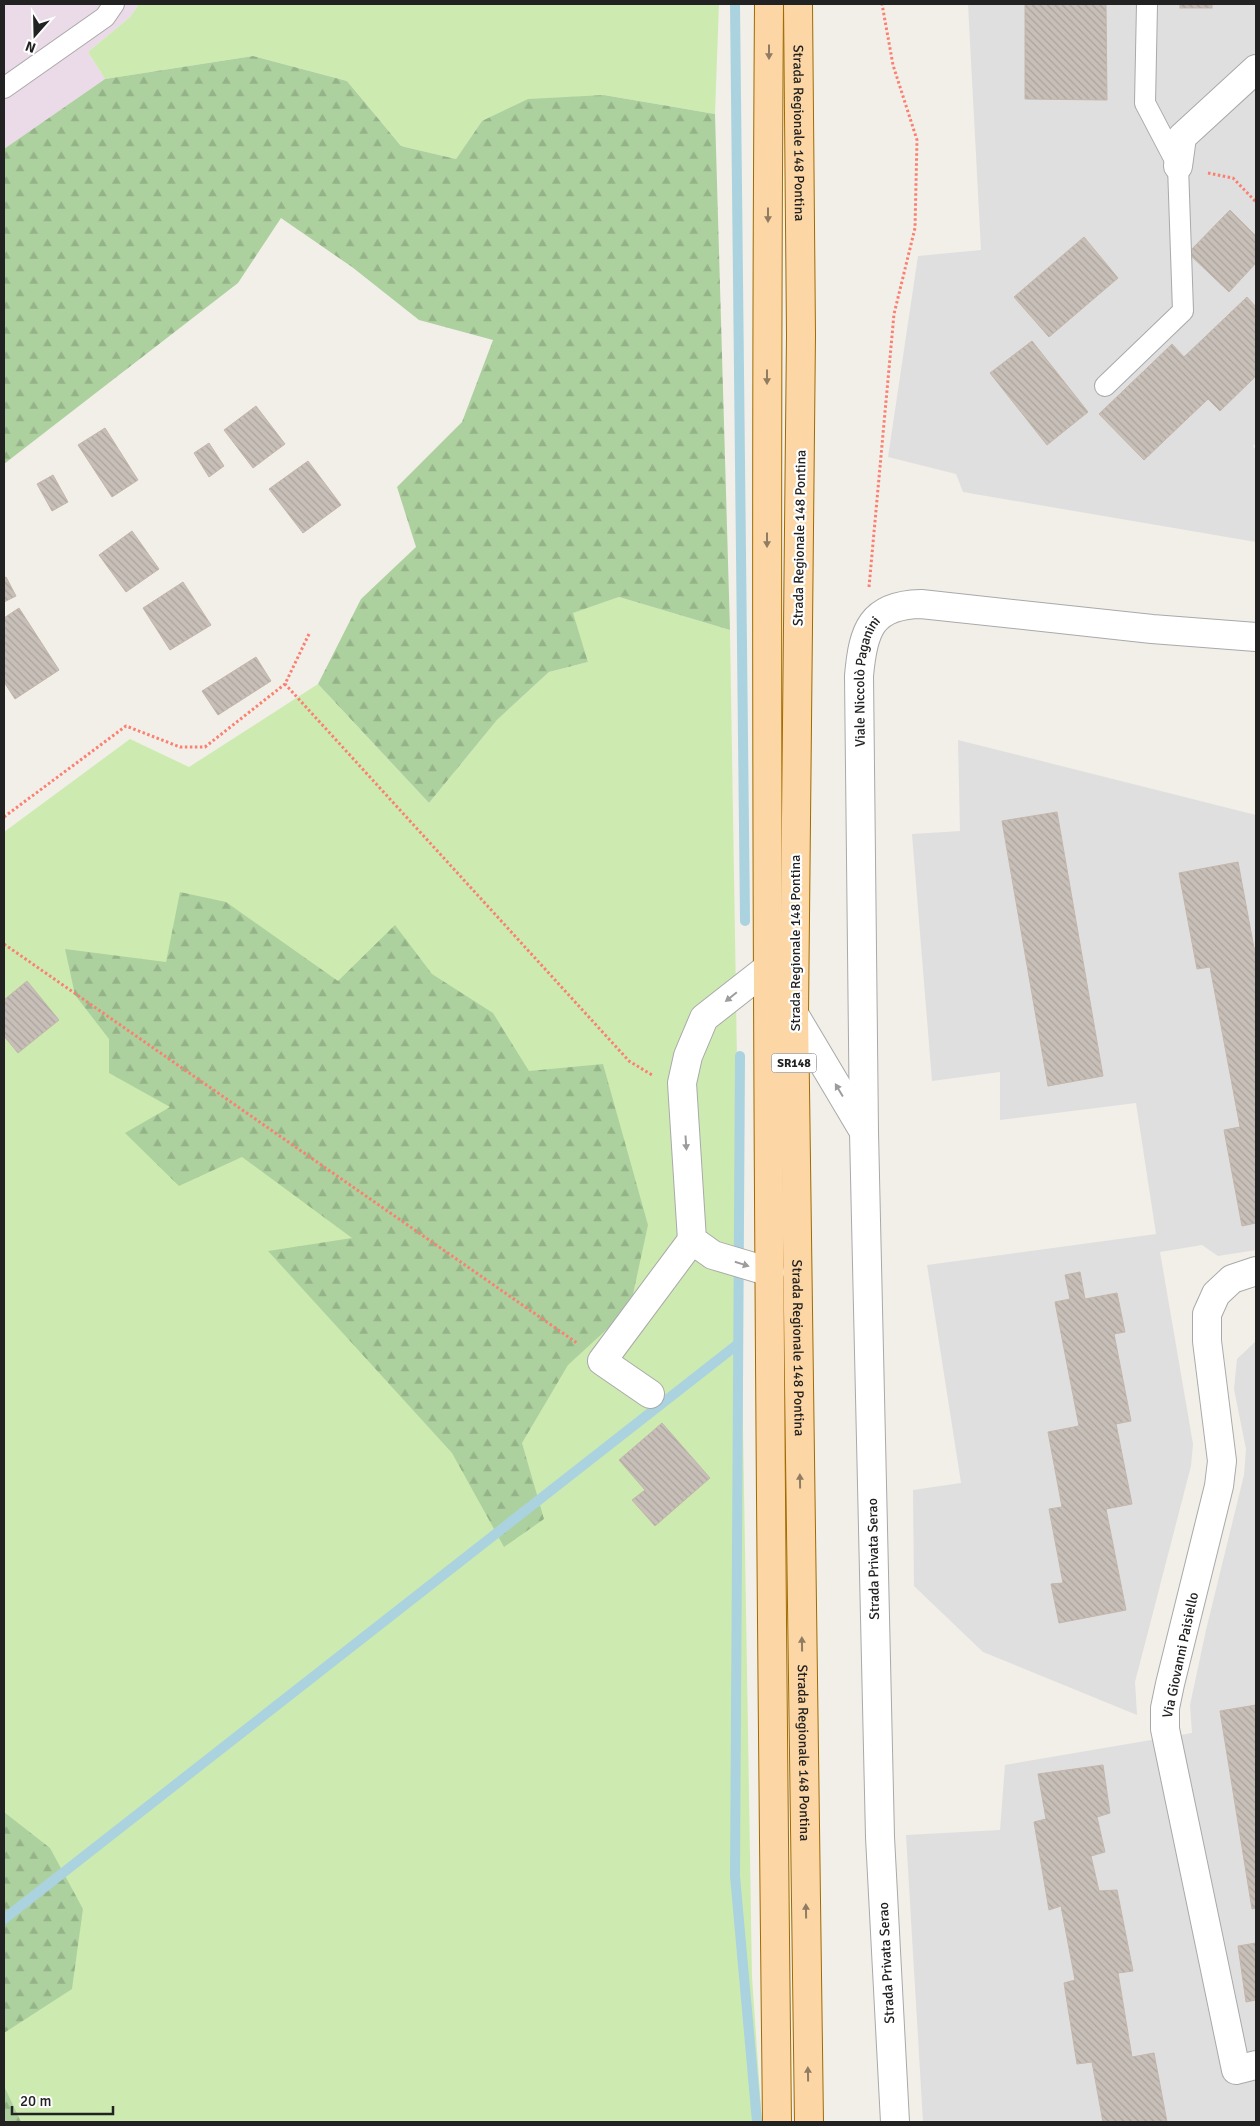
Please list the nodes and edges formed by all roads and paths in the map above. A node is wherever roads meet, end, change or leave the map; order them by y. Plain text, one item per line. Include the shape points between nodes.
1 (114, 4) edge
2 (769, 4) edge
3 (798, 4) edge
4 (882, 4) edge
5 (1147, 4) edge
6 (1256, 69) edge
7 (4, 88) edge
8 (1178, 166) junction
9 (1256, 202) edge
10 (1105, 386) dead end
11 (875, 619) junction
12 (309, 634) dead end
13 (1256, 637) edge
14 (285, 684) junction
15 (4, 817) edge
16 (4, 944) edge
17 (769, 966) junction
18 (794, 1014) junction
19 (682, 1083) junction
20 (864, 1132) junction
21 (703, 1248) junction
22 (1256, 1271) edge
23 (770, 1272) junction
24 (602, 1361) junction
25 (650, 1394) dead end
26 (1256, 2065) edge
27 (777, 2122) edge
28 (809, 2122) edge
29 (895, 2122) edge

1 - 7 lane via 105,17
2 -> 17 main road, Strada Regionale 148 Pontina / SR148
3 - 18 main road, Strada Regionale 148 Pontina / SR148 via 801,335
4 - 11 path via 893,65 917,140 915,228 894,314 869,588
5 - 8 lane via 1145,103
6 - 8 street via 1182,137
8 - 9 path via 1233,178
8 - 10 lane via 1182,311
11 - 13 street, Viale Niccolò Paganini via 895,606 936,604 1152,629
11 - 20 street, Viale Niccolò Paganini via 863,646 859,676
12 - 14 path
14 - 15 path via 205,747 180,747 126,726
14 - 19 path via 629,1061 655,1076
16 - 24 path
17 -> 19 street, Strada Regionale 148 Pontina via 704,1018 688,1056
17 - 23 main road, Strada Regionale 148 Pontina / SR148
20 -> 18 street, Strada Privata Serao
28 -> 18 main road, Strada Regionale 148 Pontina / SR148
19 -> 21 street, Strada Regionale 148 Pontina
20 - 29 street, Strada Privata Serao via 880,1837
21 -> 23 street, Strada Regionale 148 Pontina
21 - 24 street
22 - 26 street, Via Giovanni Paisiello via 1232,1279 1216,1294 1207,1314 1207,1341 1222,1461 1219,1486 1170,1684 1165,1729 1236,2070
23 - 27 main road, Strada Regionale 148 Pontina / SR148
24 - 25 street

